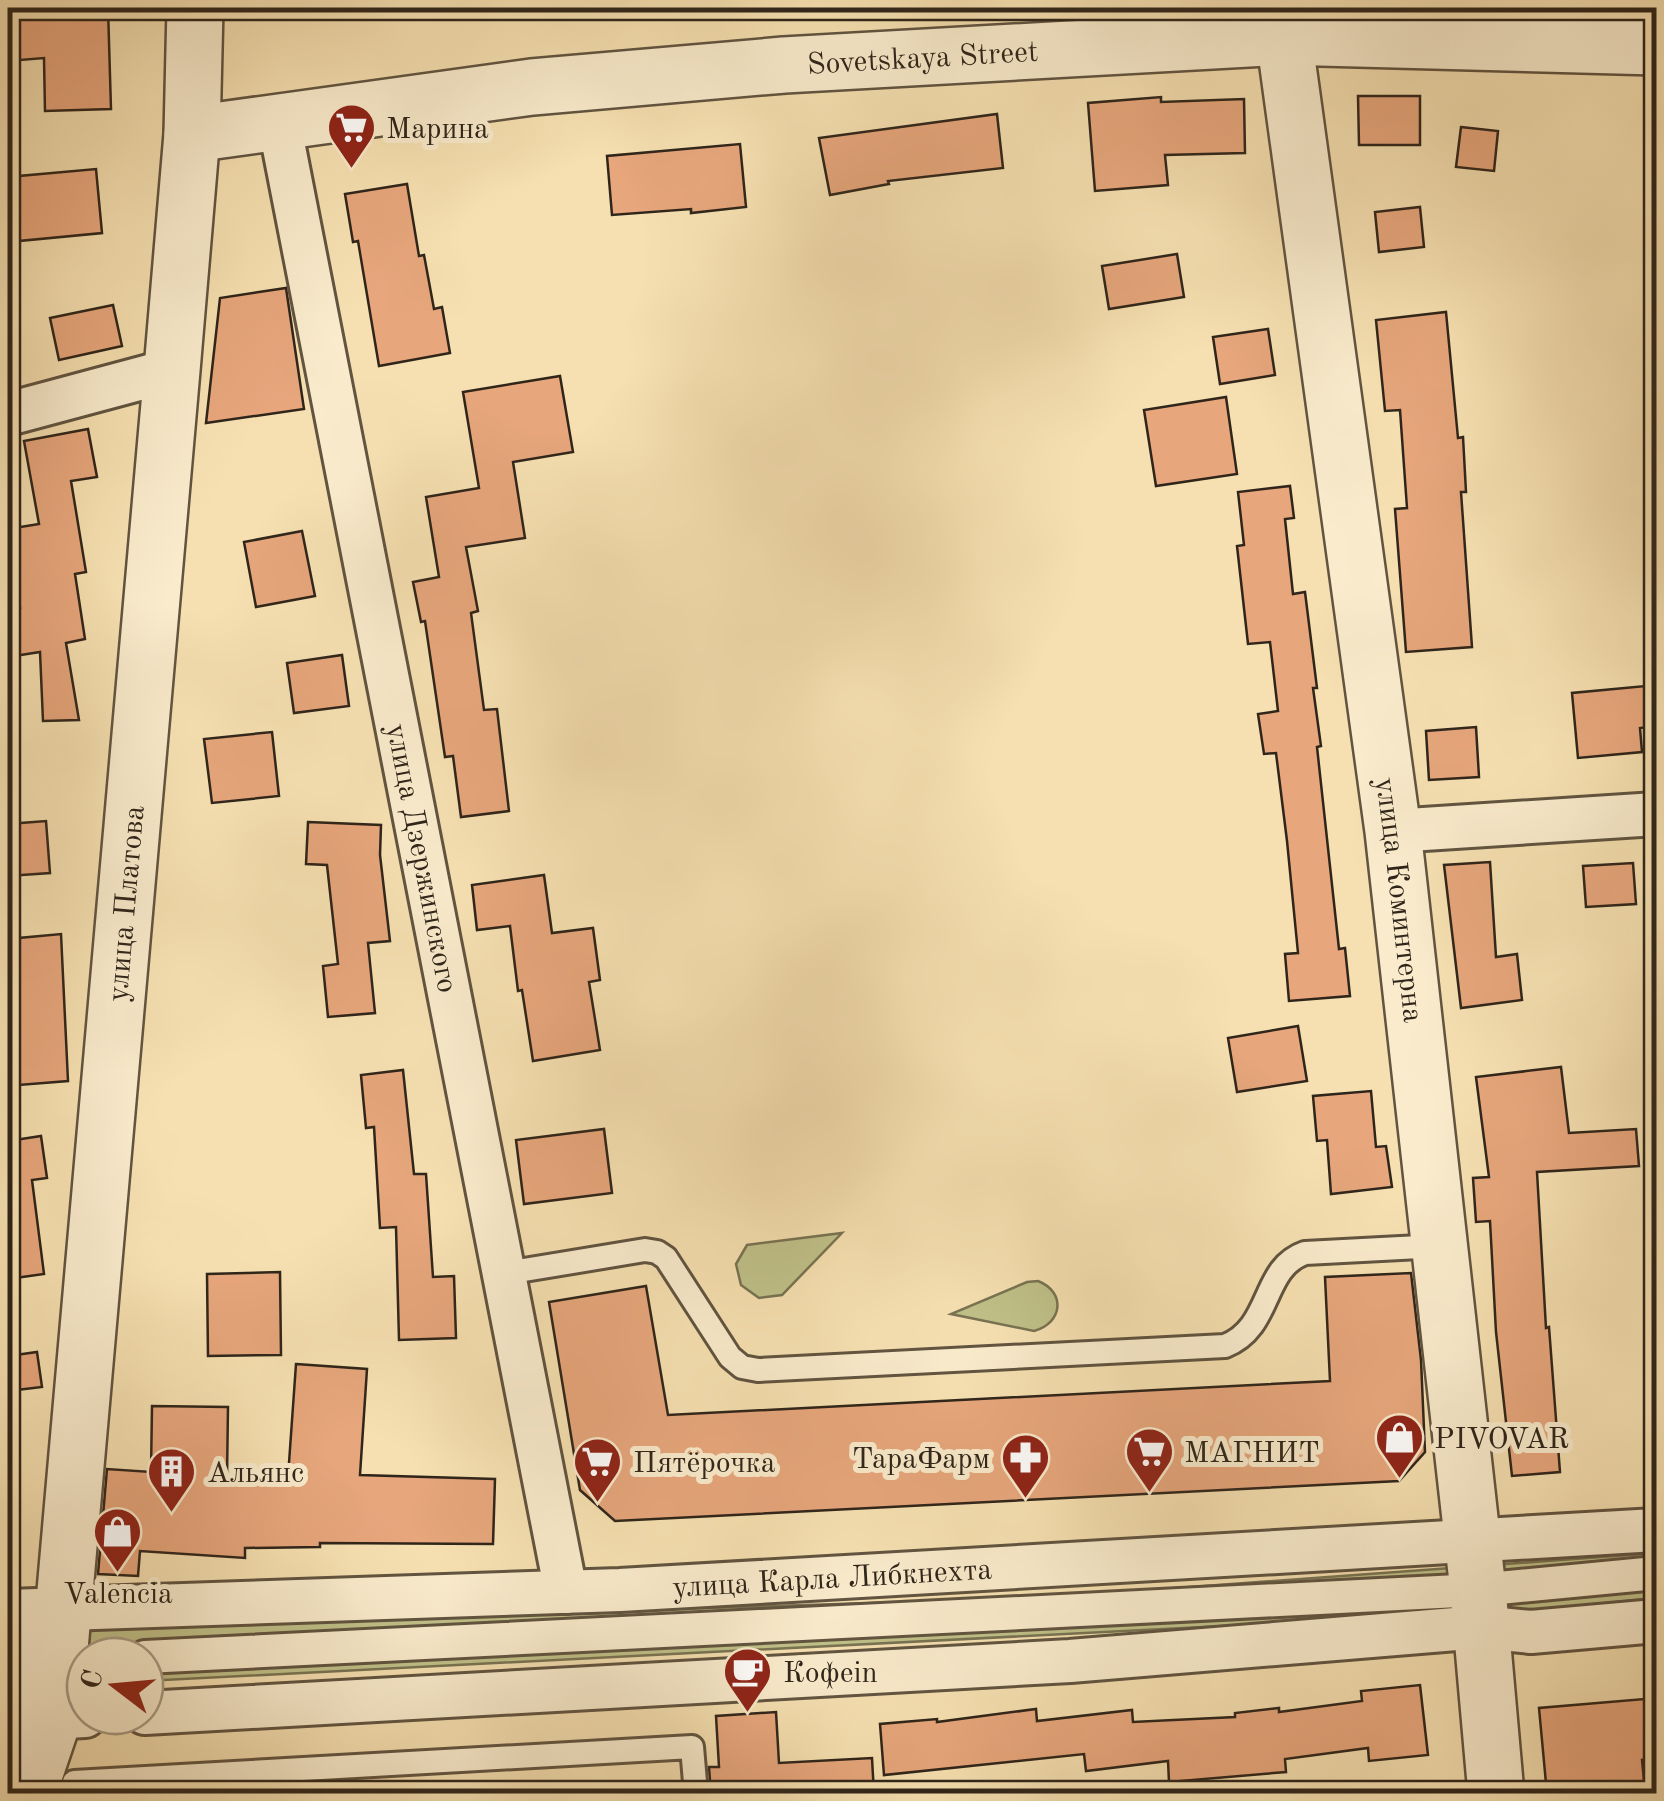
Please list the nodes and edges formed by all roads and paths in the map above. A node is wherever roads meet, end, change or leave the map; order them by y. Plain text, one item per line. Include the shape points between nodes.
1 (195, 8) edge
2 (1282, 22) edge
3 (1656, 47) edge
4 (279, 122) junction
5 (192, 134) junction
6 (172, 370) junction
7 (8, 414) edge
8 (1656, 814) edge
9 (1392, 831) junction
10 (1439, 1246) junction
11 (506, 1274) junction
12 (1656, 1530) edge
13 (1656, 1574) edge
14 (1477, 1586) junction
15 (566, 1592) junction
16 (1656, 1620) edge
17 (39, 1639) edge
18 (165, 1656) edge
19 (165, 1712) edge
20 (38, 1717) edge
21 (28, 1794) edge
22 (74, 1794) edge
23 (696, 1794) edge
24 (1496, 1794) edge

1 - 5 street, улица Платова
2 - 3 street, Sovetskaya Street
2 - 4 street, Sovetskaya Street via 532,87
2 - 9 street, улица Коминтерна
4 - 5 street, Sovetskaya Street
4 - 11 street, улица Дзержинского
5 - 6 street, улица Платова
6 - 7 street
6 - 17 street, улица Платова
8 - 9 street
9 - 10 street, улица Коминтерна
10 - 11 lane via 1292,1258 1251,1330 1225,1346 758,1370 730,1357 658,1252
10 - 14 street, улица Коминтерна
11 - 15 street, улица Дзержинского
12 - 14 street, улица Карла Либкнехта
13 - 14 street, улица Карла Либкнехта
14 - 15 street, улица Карла Либкнехта
14 - 16 street, улица Карла Либкнехта via 1531,1632
14 - 18 street, улица Карла Либкнехта
14 - 19 street, улица Карла Либкнехта via 1070,1661
14 - 24 street, улица Коминтерна
15 - 17 street, улица Карла Либкнехта
17 - 20 street, улица Платова
20 - 21 street, улица Платова
22 - 23 lane via 74,1782 692,1747

